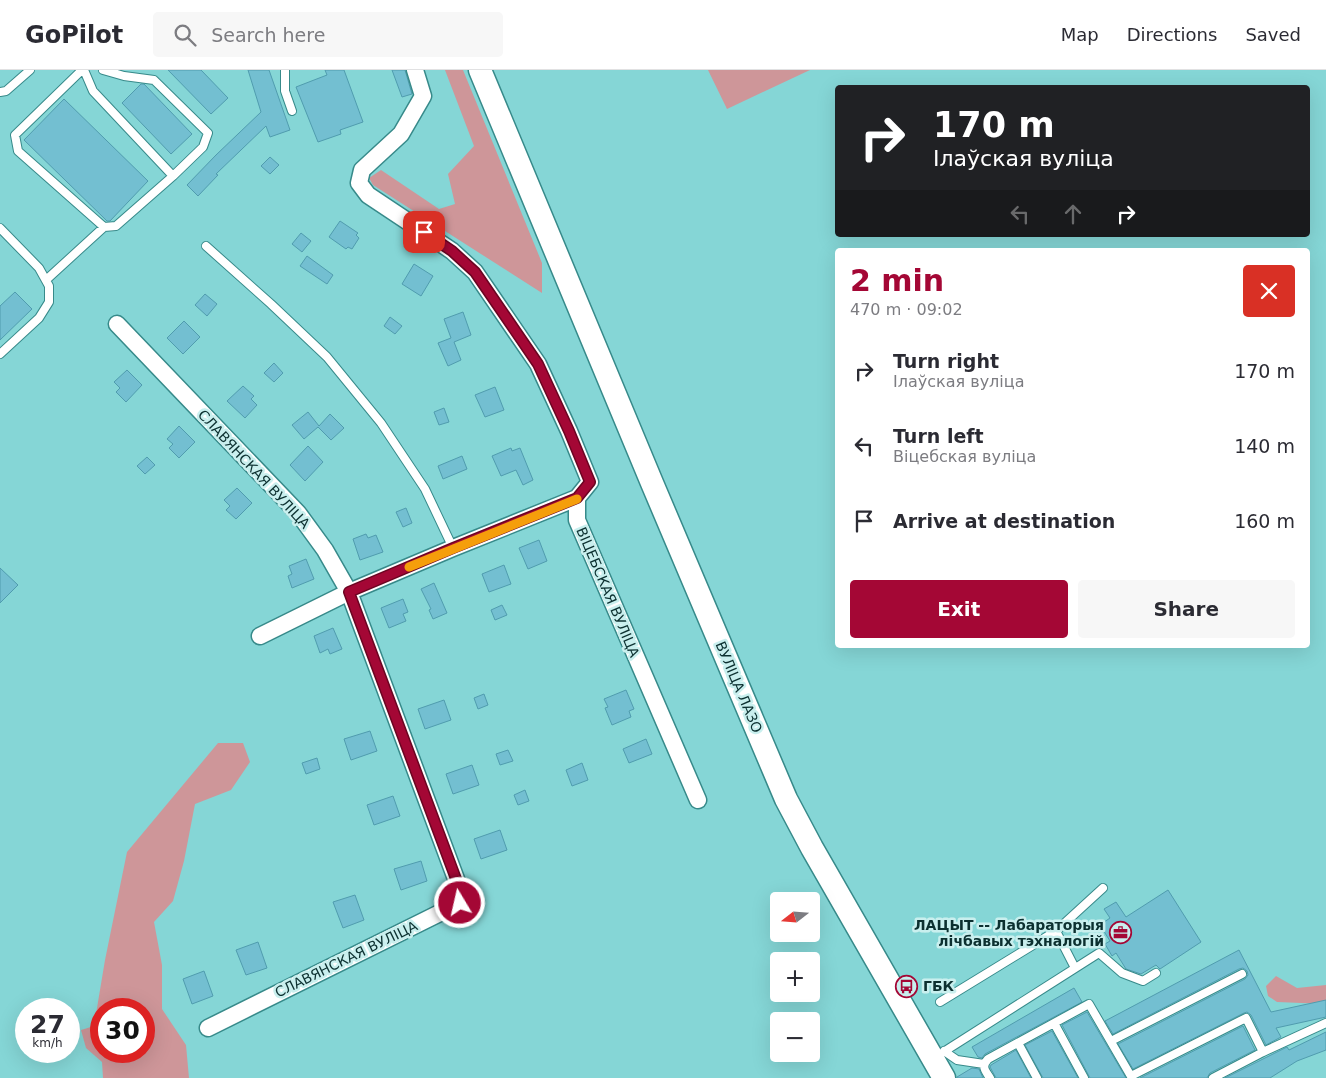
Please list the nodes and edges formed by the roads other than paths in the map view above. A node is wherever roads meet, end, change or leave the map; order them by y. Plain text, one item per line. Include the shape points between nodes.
1 (30, 70) edge
2 (83, 70) edge
3 (103, 70) edge
4 (130, 70) edge
5 (285, 70) edge
6 (415, 70) edge
7 (480, 70) edge
8 (124, 76) junction
9 (0, 92) edge
10 (292, 111) dead end
11 (173, 176) junction
12 (104, 227) junction
13 (0, 228) edge
14 (206, 246) dead end
15 (46, 280) junction
16 (117, 324) dead end
17 (0, 354) edge
18 (577, 498) junction
19 (453, 548) junction
20 (349, 592) junction
21 (260, 636) dead end
22 (698, 800) dead end
23 (1103, 888) dead end
24 (1056, 930) junction
25 (1075, 968) junction
26 (1156, 973) dead end
27 (1242, 974) dead end
28 (940, 1002) dead end
29 (1054, 1023) junction
30 (1326, 1023) edge
31 (208, 1028) dead end
32 (1110, 1042) junction
33 (1018, 1044) junction
34 (1263, 1052) junction
35 (938, 1055) junction
36 (984, 1064) junction
37 (1131, 1077) edge
38 (944, 1078) edge
39 (990, 1078) edge
40 (1037, 1078) edge
41 (1084, 1078) edge
42 (1213, 1078) edge

1 - 9 lane via 6,91
2 - 11 lane via 93,91
2 - 12 lane via 15,135 18,151
3 - 8 lane
4 - 8 lane
5 - 10 lane via 285,91
6 - 18 street via 423,96 401,134 362,170 359,182 368,195 452,251 475,272 528,348 590,482
7 - 35 main road, ВУЛІЦА ЛАЗО via 786,798 812,848
8 - 11 lane via 154,80 208,133 204,147
11 - 12 lane via 116,226
12 - 15 lane
13 - 15 lane via 40,268
14 - 19 lane via 327,357 381,423 425,489
15 - 17 lane via 48,302 39,318
16 - 20 street, СЛАВЯНСКАЯ ВУЛІЦА via 298,513 325,550
18 - 19 street
18 - 22 street, ВІЦЕБСКАЯ ВУЛІЦА via 577,520
19 - 20 street
20 - 21 street
20 - 31 street, СЛАВЯНСКАЯ ВУЛІЦА via 462,895 460,903
23 - 24 lane
24 - 25 lane
24 - 28 lane
25 - 26 lane via 1099,953 1122,973 1143,981
25 - 35 lane
27 - 32 lane
29 - 32 lane via 1089,1004
29 - 33 lane
29 - 41 lane
30 - 34 lane
32 - 37 lane
33 - 36 lane
33 - 40 lane
34 - 37 lane via 1246,1018
34 - 42 lane
35 - 36 lane
35 - 38 main road, ВУЛІЦА ЛАЗО
36 - 39 lane

